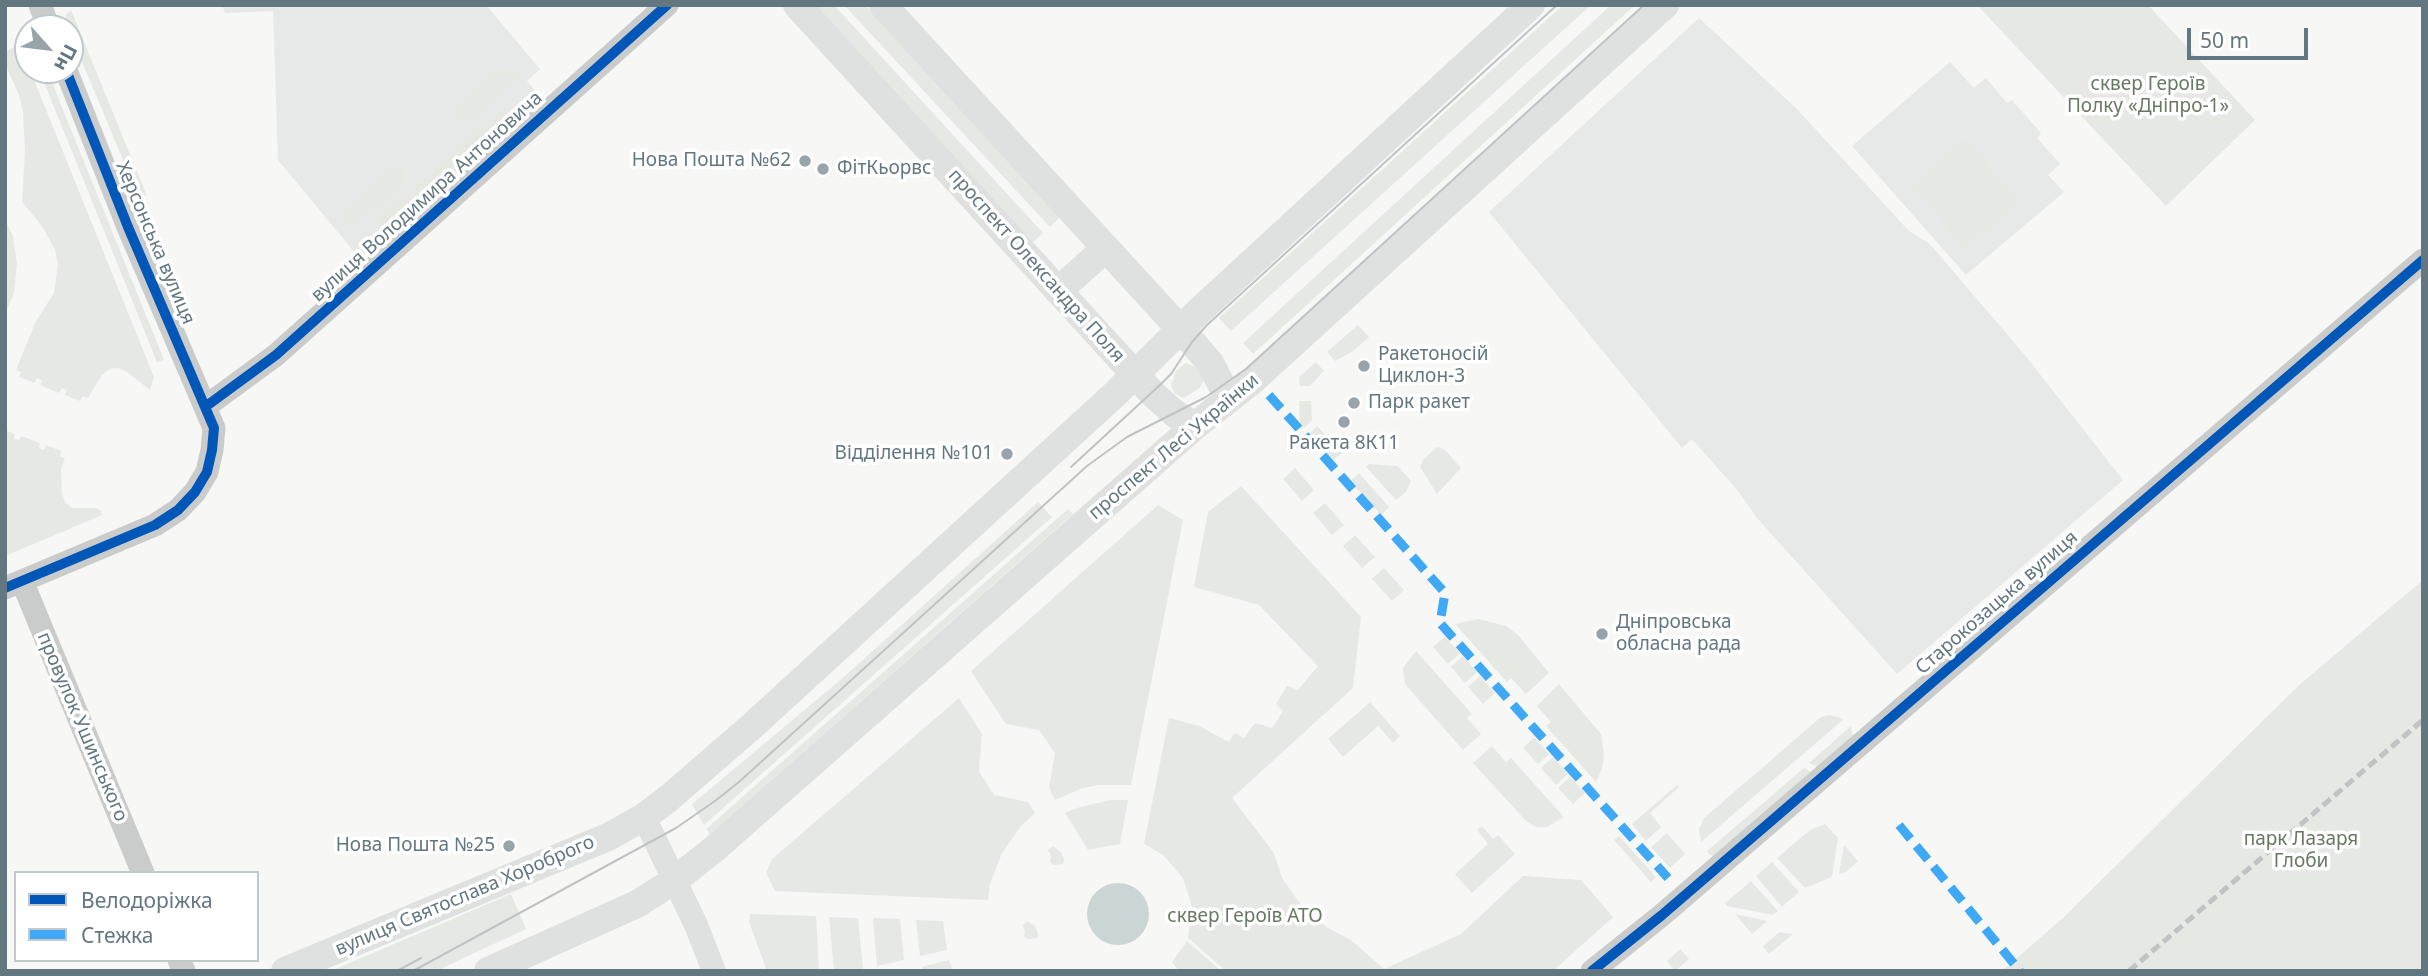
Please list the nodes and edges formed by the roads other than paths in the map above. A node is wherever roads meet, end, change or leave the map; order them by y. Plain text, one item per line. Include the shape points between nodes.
1 (667, 5) edge
2 (797, 5) edge
3 (883, 5) edge
4 (1531, 5) edge
5 (1665, 5) edge
6 (72, 84) edge
7 (1106, 248) junction
8 (2423, 260) edge
9 (1058, 291) junction
10 (1180, 330) junction
11 (1135, 374) junction
12 (1229, 399) junction
13 (205, 407) junction
14 (1195, 426) junction
15 (14, 584) edge
16 (644, 817) junction
17 (142, 871) edge
18 (675, 880) junction
19 (285, 971) edge
20 (488, 971) edge
21 (714, 971) edge
22 (1592, 971) edge

1 - 13 street, вулиця Володимира Антоновича via 276,355
2 - 9 main road, проспект Олександра Поля
3 - 7 main road
4 - 10 main road
5 - 12 main road, проспект Лесі Українки
6 - 13 street, Херсонська вулиця
7 - 9 main road
7 - 10 main road
8 - 22 street, Старокозацька вулиця
9 - 11 main road, проспект Олександра Поля
10 - 11 main road
10 - 12 main road via 1210,363
11 - 14 main road, проспект Олександра Поля via 1174,413
11 - 16 main road via 751,727
12 - 14 main road, проспект Лесі Українки
13 - 15 street, Херсонська вулиця via 214,428 207,472 178,510 155,525
14 - 18 main road, проспект Лесі Українки
15 - 17 street, провулок Ушинського
16 - 18 main road
16 - 19 main road, вулиця Святослава Хороброго
18 - 20 main road via 638,904
18 - 21 main road

